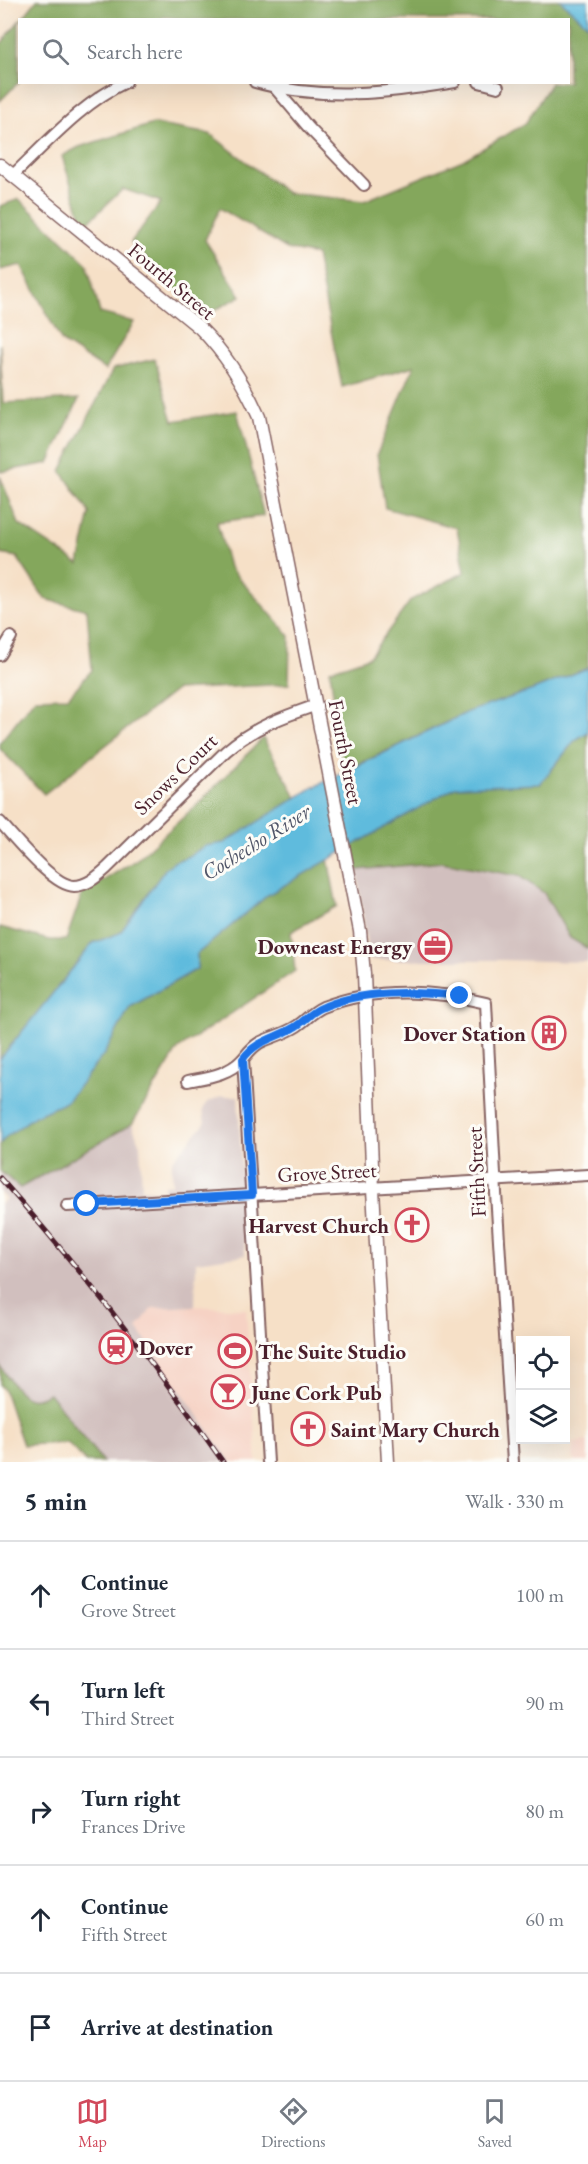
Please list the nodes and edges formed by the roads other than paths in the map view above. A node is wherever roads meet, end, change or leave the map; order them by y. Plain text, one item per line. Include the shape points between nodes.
1 (122, 84) edge
2 (262, 84) edge
3 (439, 84) edge
4 (487, 84) edge
5 (498, 87) dead end
6 (275, 88) junction
7 (0, 165) edge
8 (12, 176) junction
9 (364, 185) dead end
10 (11, 637) dead end
11 (0, 655) edge
12 (317, 705) junction
13 (0, 822) edge
14 (365, 996) junction
15 (243, 1059) junction
16 (188, 1081) dead end
17 (588, 1175) edge
18 (496, 1181) junction
19 (373, 1189) junction
20 (252, 1195) junction
21 (68, 1206) dead end
22 (268, 1462) edge
23 (388, 1462) edge
24 (513, 1462) edge

1 - 8 street via 82,111
2 - 6 street
3 - 6 street via 361,94
4 - 5 street
6 - 9 street
7 - 8 street, Fourth Street
8 - 12 street, Fourth Street via 200,328 240,380 259,417 265,440
10 - 11 street
12 - 13 street, Snows Court via 245,735 97,877 80,886 71,887 54,878
12 - 14 street, Fourth Street via 360,931
14 - 15 street via 319,1009 292,1029 258,1044
14 - 18 street, Fifth Street via 430,993 486,1003
14 - 19 street, Fourth Street
15 - 16 street via 215,1076
15 - 20 street
17 - 18 street, Grove Street
18 - 19 street, Grove Street
18 - 24 street, Fifth Street
19 - 20 street, Grove Street
19 - 23 street, Fourth Street
20 - 21 street, Grove Street
20 - 22 street

